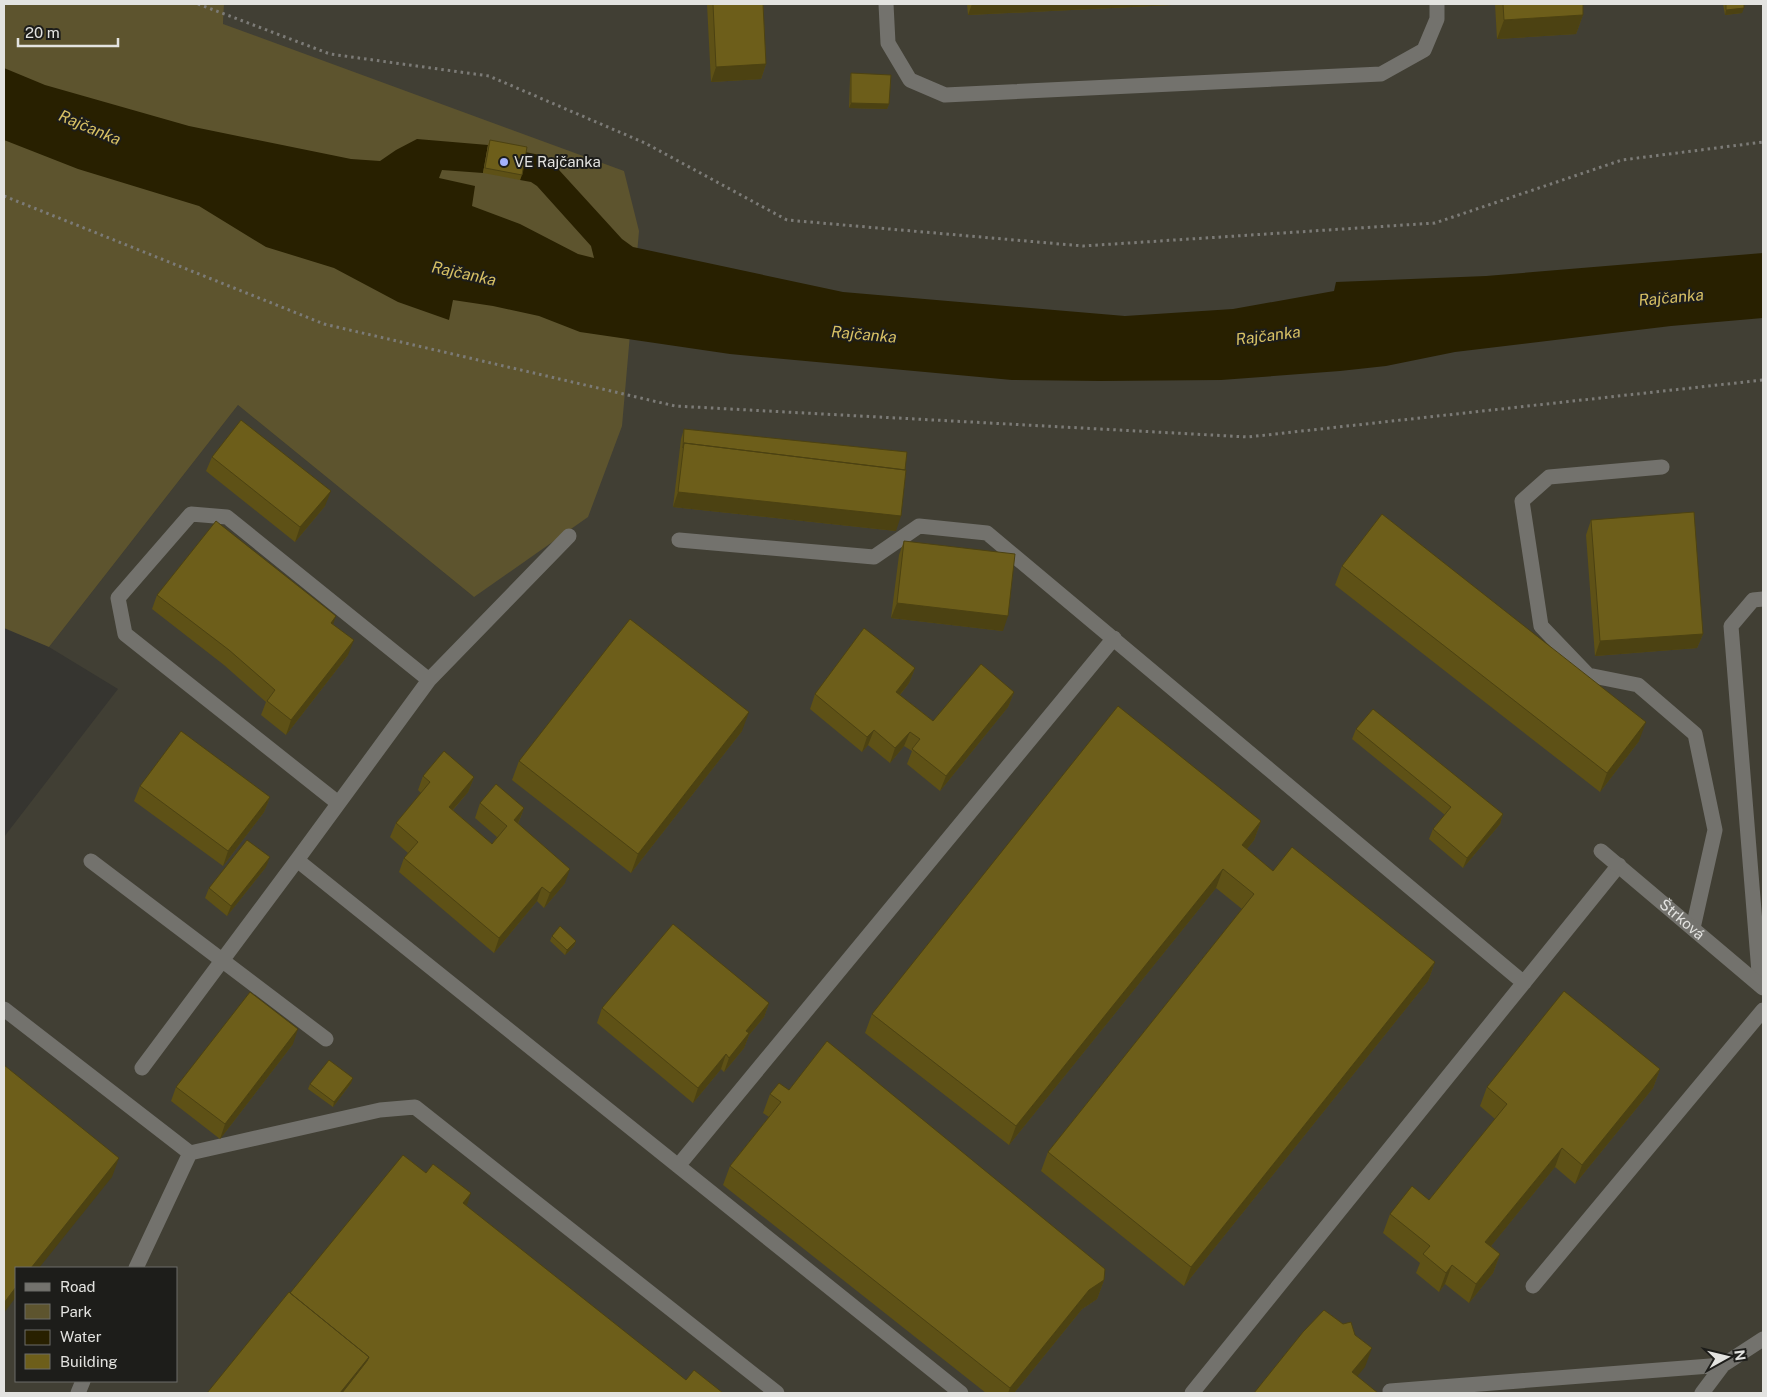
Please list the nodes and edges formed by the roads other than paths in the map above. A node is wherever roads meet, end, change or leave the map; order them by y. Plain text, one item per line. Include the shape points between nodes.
1 (886, 4) edge
2 (1437, 4) edge
3 (1662, 467) dead end
4 (569, 536) dead end
5 (679, 540) dead end
6 (1763, 599) edge
7 (1114, 638) junction
8 (429, 680) junction
9 (338, 803) junction
10 (1601, 851) dead end
11 (297, 860) junction
12 (91, 861) dead end
13 (1619, 866) junction
14 (1693, 928) junction
15 (222, 960) junction
16 (1524, 983) junction
17 (1762, 986) edge
18 (4, 1009) edge
19 (1763, 1010) edge
20 (326, 1040) dead end
21 (142, 1068) dead end
22 (190, 1153) junction
23 (678, 1166) junction
24 (136, 1267) edge
25 (1533, 1286) dead end
26 (1763, 1339) edge
27 (1723, 1365) junction
28 (1390, 1391) dead end
29 (777, 1393) edge
30 (961, 1393) edge
31 (1192, 1393) edge
32 (1702, 1393) edge

1 - 2 street via 888,44 910,80 945,95 1381,74 1424,50 1438,19
3 - 14 street via 1549,477 1522,502 1541,626 1588,675 1638,685 1696,734 1715,830
4 - 8 street
5 - 7 street via 874,557 919,526 987,533
6 - 17 street via 1753,600 1731,626
7 - 16 street
7 - 23 street
8 - 9 street
8 - 9 street via 227,517 191,514 118,598 125,634
9 - 11 street
10 - 13 street, Štrková
11 - 15 street
11 - 23 street
12 - 15 street
13 - 14 street, Štrková
13 - 16 street
14 - 17 street, Štrková
15 - 20 street
15 - 21 street
16 - 31 street
18 - 22 street
19 - 25 street
22 - 24 street
22 - 29 street via 380,1110 415,1107
23 - 30 street
26 - 27 street
27 - 28 street
27 - 32 street

